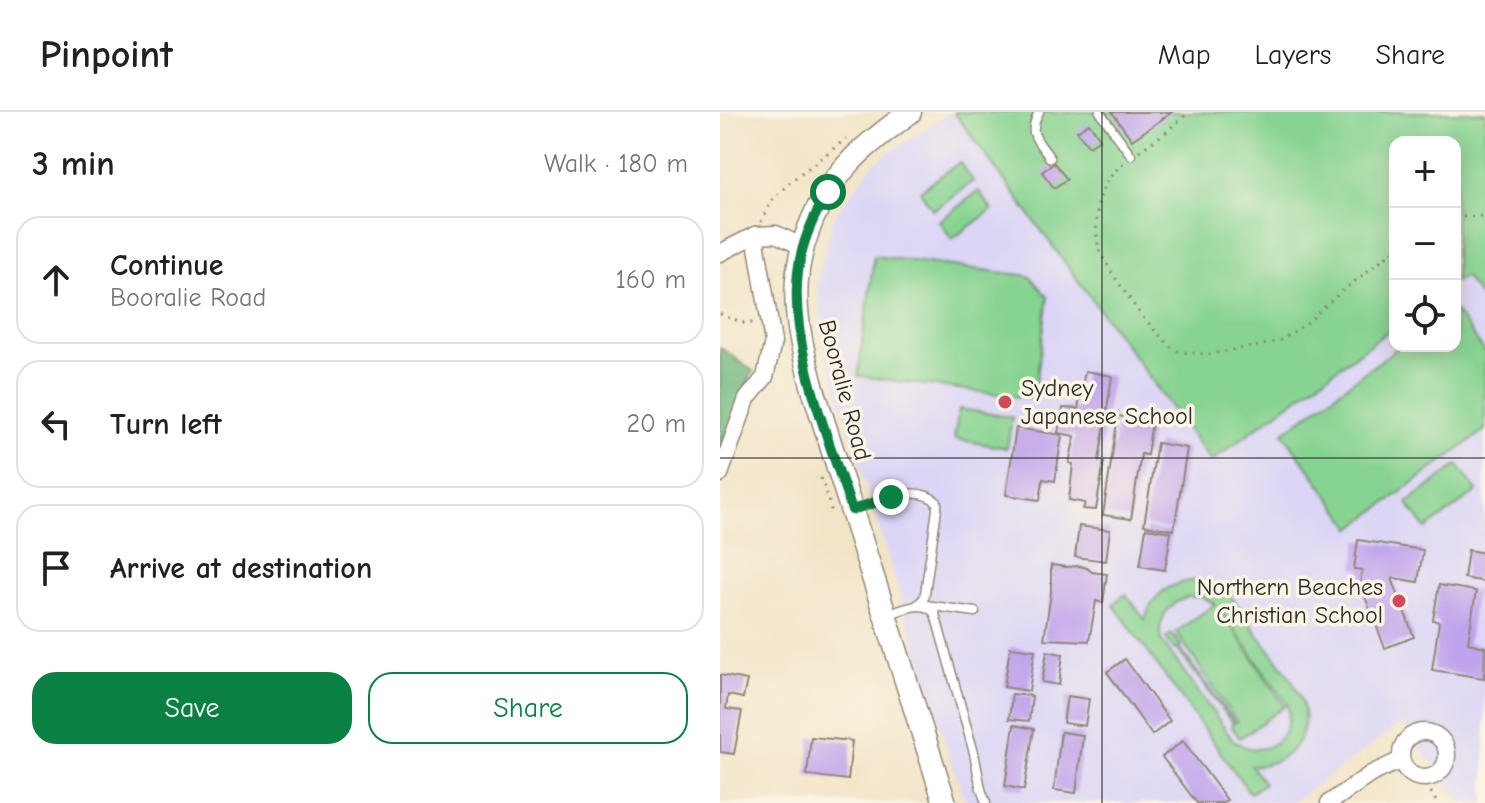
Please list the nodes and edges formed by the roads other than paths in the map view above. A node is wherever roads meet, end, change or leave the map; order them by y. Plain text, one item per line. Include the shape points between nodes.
1 (910, 112) edge
2 (1039, 112) edge
3 (1100, 112) edge
4 (1131, 155) road end
5 (1050, 158) dead end
6 (755, 235) junction
7 (803, 247) junction
8 (720, 253) edge
9 (720, 474) edge
10 (852, 510) junction
11 (921, 605) junction
12 (975, 612) dead end
13 (886, 615) junction
14 (1401, 760) junction
15 (945, 803) edge
16 (986, 803) edge
17 (1329, 803) edge

1 - 7 street, Booralie Road via 838,176 817,209
2 - 5 lane via 1032,124 1034,136
3 - 4 lane
6 - 7 street via 776,234
6 - 8 street
6 - 9 street via 773,342 765,377 747,399
7 - 10 street, Booralie Road via 796,289 803,351
10 - 11 lane via 907,493 937,502
10 - 13 street, Booralie Road
11 - 12 lane
11 - 13 lane
11 - 16 lane via 935,614
13 - 15 street, Booralie Road
14 - 14 street via 1411,774 1423,778 1436,774 1447,751 1441,740 1425,732 1409,737
14 - 17 street

